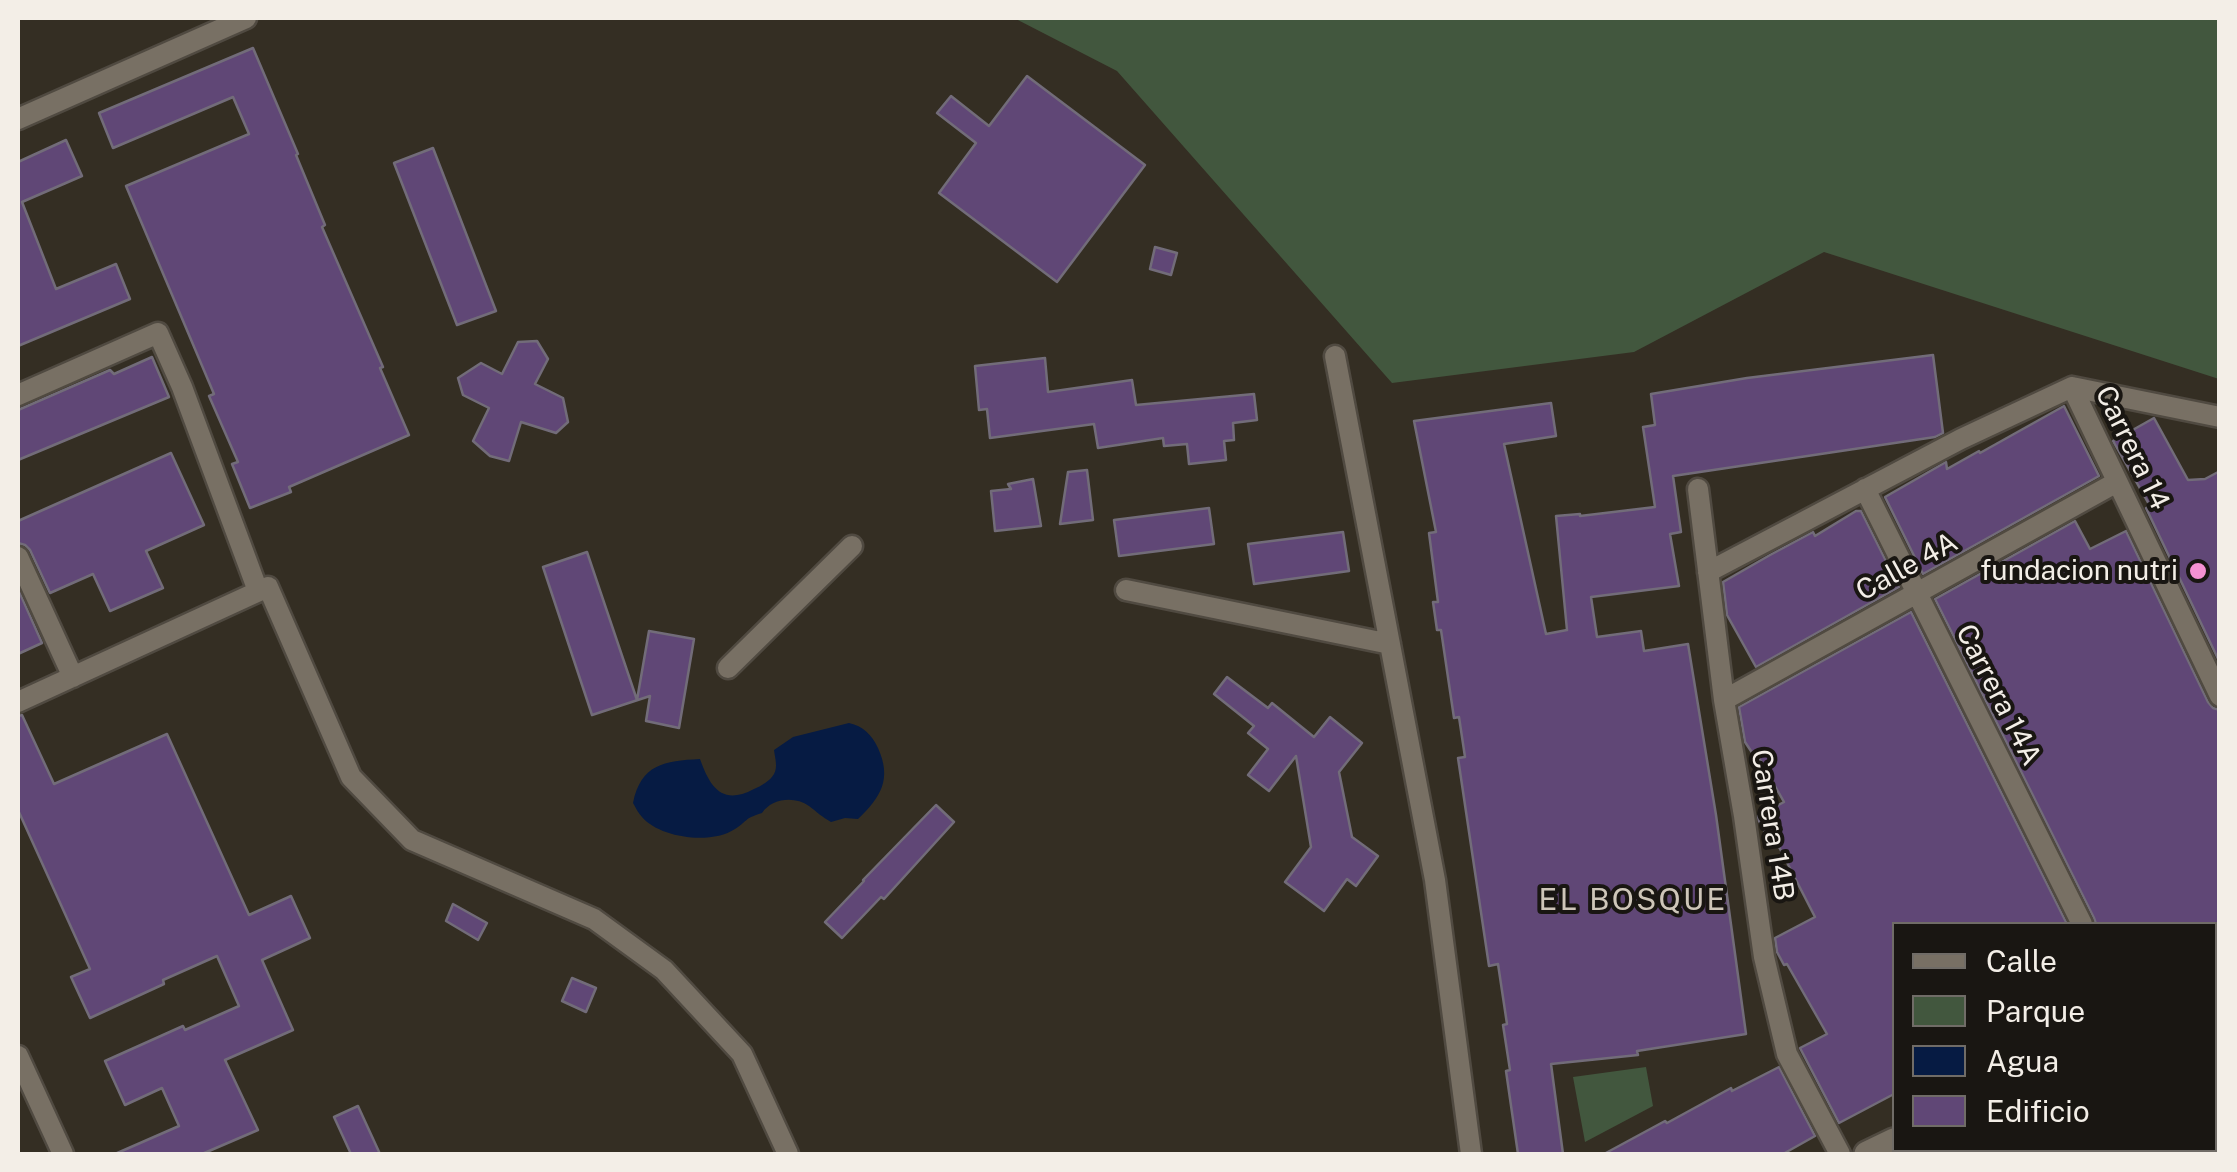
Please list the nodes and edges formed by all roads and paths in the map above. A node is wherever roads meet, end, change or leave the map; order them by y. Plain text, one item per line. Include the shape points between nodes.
1 (246, 18) edge
2 (18, 119) edge
3 (1335, 356) dead end
4 (2072, 387) junction
5 (18, 395) edge
6 (2220, 416) edge
7 (2117, 482) junction
8 (1698, 489) dead end
9 (1865, 489) junction
10 (852, 546) dead end
11 (18, 557) edge
12 (1708, 572) junction
13 (1126, 590) dead end
14 (258, 591) junction
15 (1917, 593) junction
16 (1390, 644) junction
17 (728, 668) dead end
18 (73, 677) junction
19 (2220, 696) edge
20 (1724, 700) junction
21 (18, 702) edge
22 (2081, 922) edge
23 (18, 1056) edge
24 (1892, 1142) edge
25 (63, 1154) edge
26 (788, 1154) edge
27 (1471, 1154) edge
28 (1840, 1154) edge
29 (1867, 1154) edge

1 - 2 street
3 - 16 street
4 - 6 street
4 - 7 street, Carrera 14
4 - 9 street
5 - 14 street via 158,333
7 - 15 street, Calle 4A
7 - 19 street, Carrera 14
8 - 12 street, Carrera 14B
9 - 12 street
9 - 15 street, Carrera 14A
10 - 17 street
11 - 18 street
12 - 20 street, Carrera 14B
13 - 16 street
14 - 18 street
14 - 26 street via 268,587 351,777 412,840 594,919 664,970 742,1054
15 - 20 street, Calle 4A
15 - 22 street, Carrera 14A
16 - 27 street via 1434,880
18 - 21 street
20 - 28 street, Carrera 14B via 1782,1039
23 - 25 street
24 - 29 street

